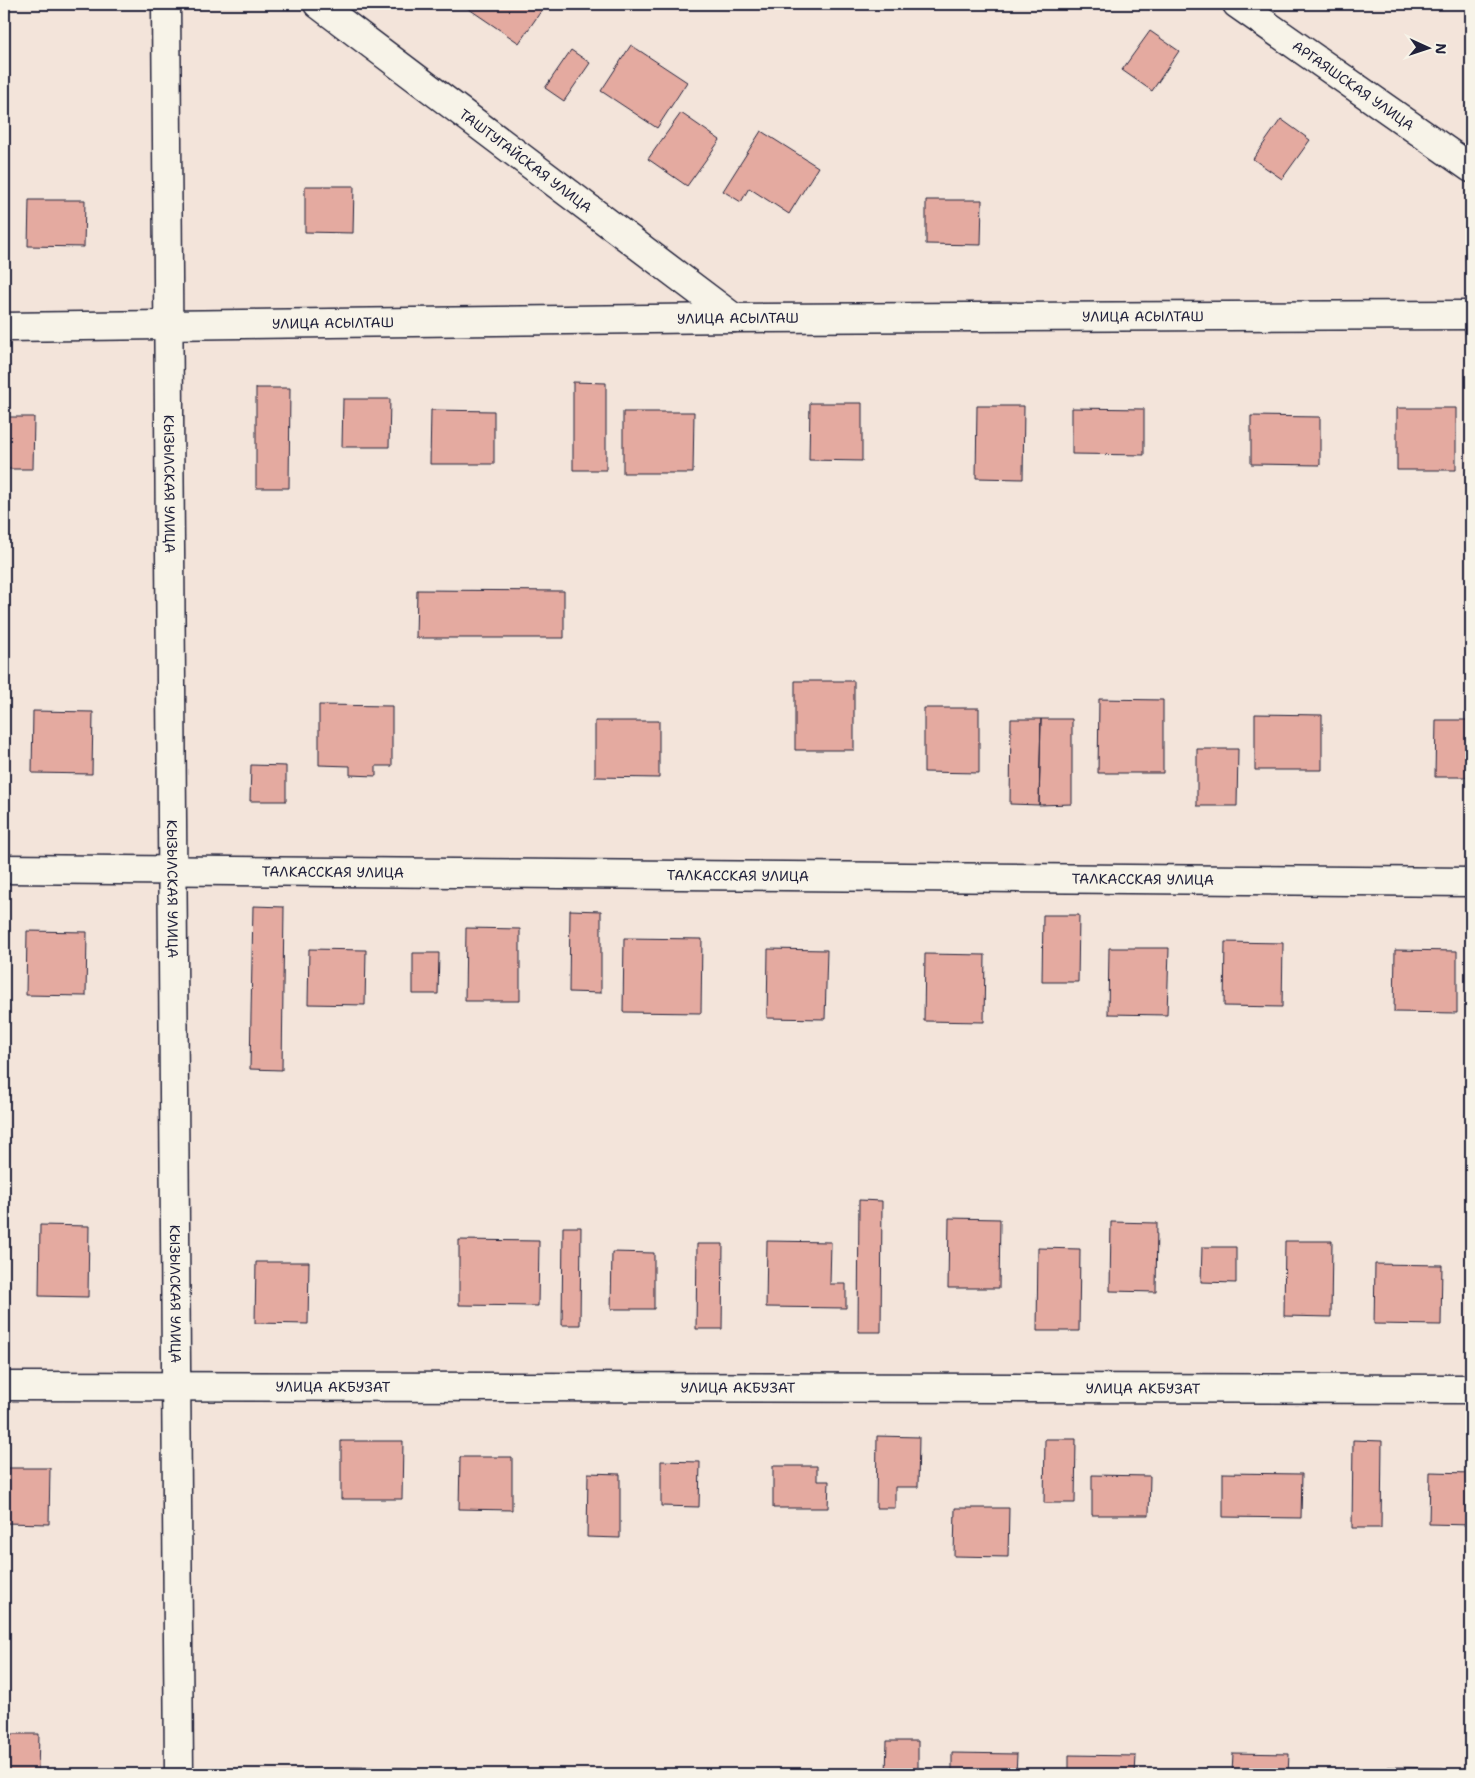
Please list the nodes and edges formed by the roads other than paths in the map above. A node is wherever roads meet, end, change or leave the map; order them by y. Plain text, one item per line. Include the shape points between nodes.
1 (166, 4) edge
2 (318, 4) edge
3 (1237, 4) edge
4 (1471, 168) edge
5 (1471, 315) edge
6 (734, 318) junction
7 (4, 326) edge
8 (168, 326) junction
9 (4, 869) edge
10 (172, 870) junction
11 (1471, 882) edge
12 (4, 1386) edge
13 (176, 1387) junction
14 (1471, 1389) edge
15 (179, 1774) edge

1 - 8 street, КЫЗЫЛСКАЯ УЛИЦА
2 - 6 street, ТАШТУГАЙСКАЯ УЛИЦА
3 - 4 street, АРГАЯШСКАЯ УЛИЦА
5 - 6 street, УЛИЦА АСЫЛТАШ
6 - 8 street, УЛИЦА АСЫЛТАШ
7 - 8 street, УЛИЦА АСЫЛТАШ
8 - 10 street, КЫЗЫЛСКАЯ УЛИЦА
9 - 10 street, ТАЛКАССКАЯ УЛИЦА
10 - 11 street, ТАЛКАССКАЯ УЛИЦА
10 - 13 street, КЫЗЫЛСКАЯ УЛИЦА
12 - 13 street, УЛИЦА АКБУЗАТ
13 - 14 street, УЛИЦА АКБУЗАТ
13 - 15 street, КЫЗЫЛСКАЯ УЛИЦА

